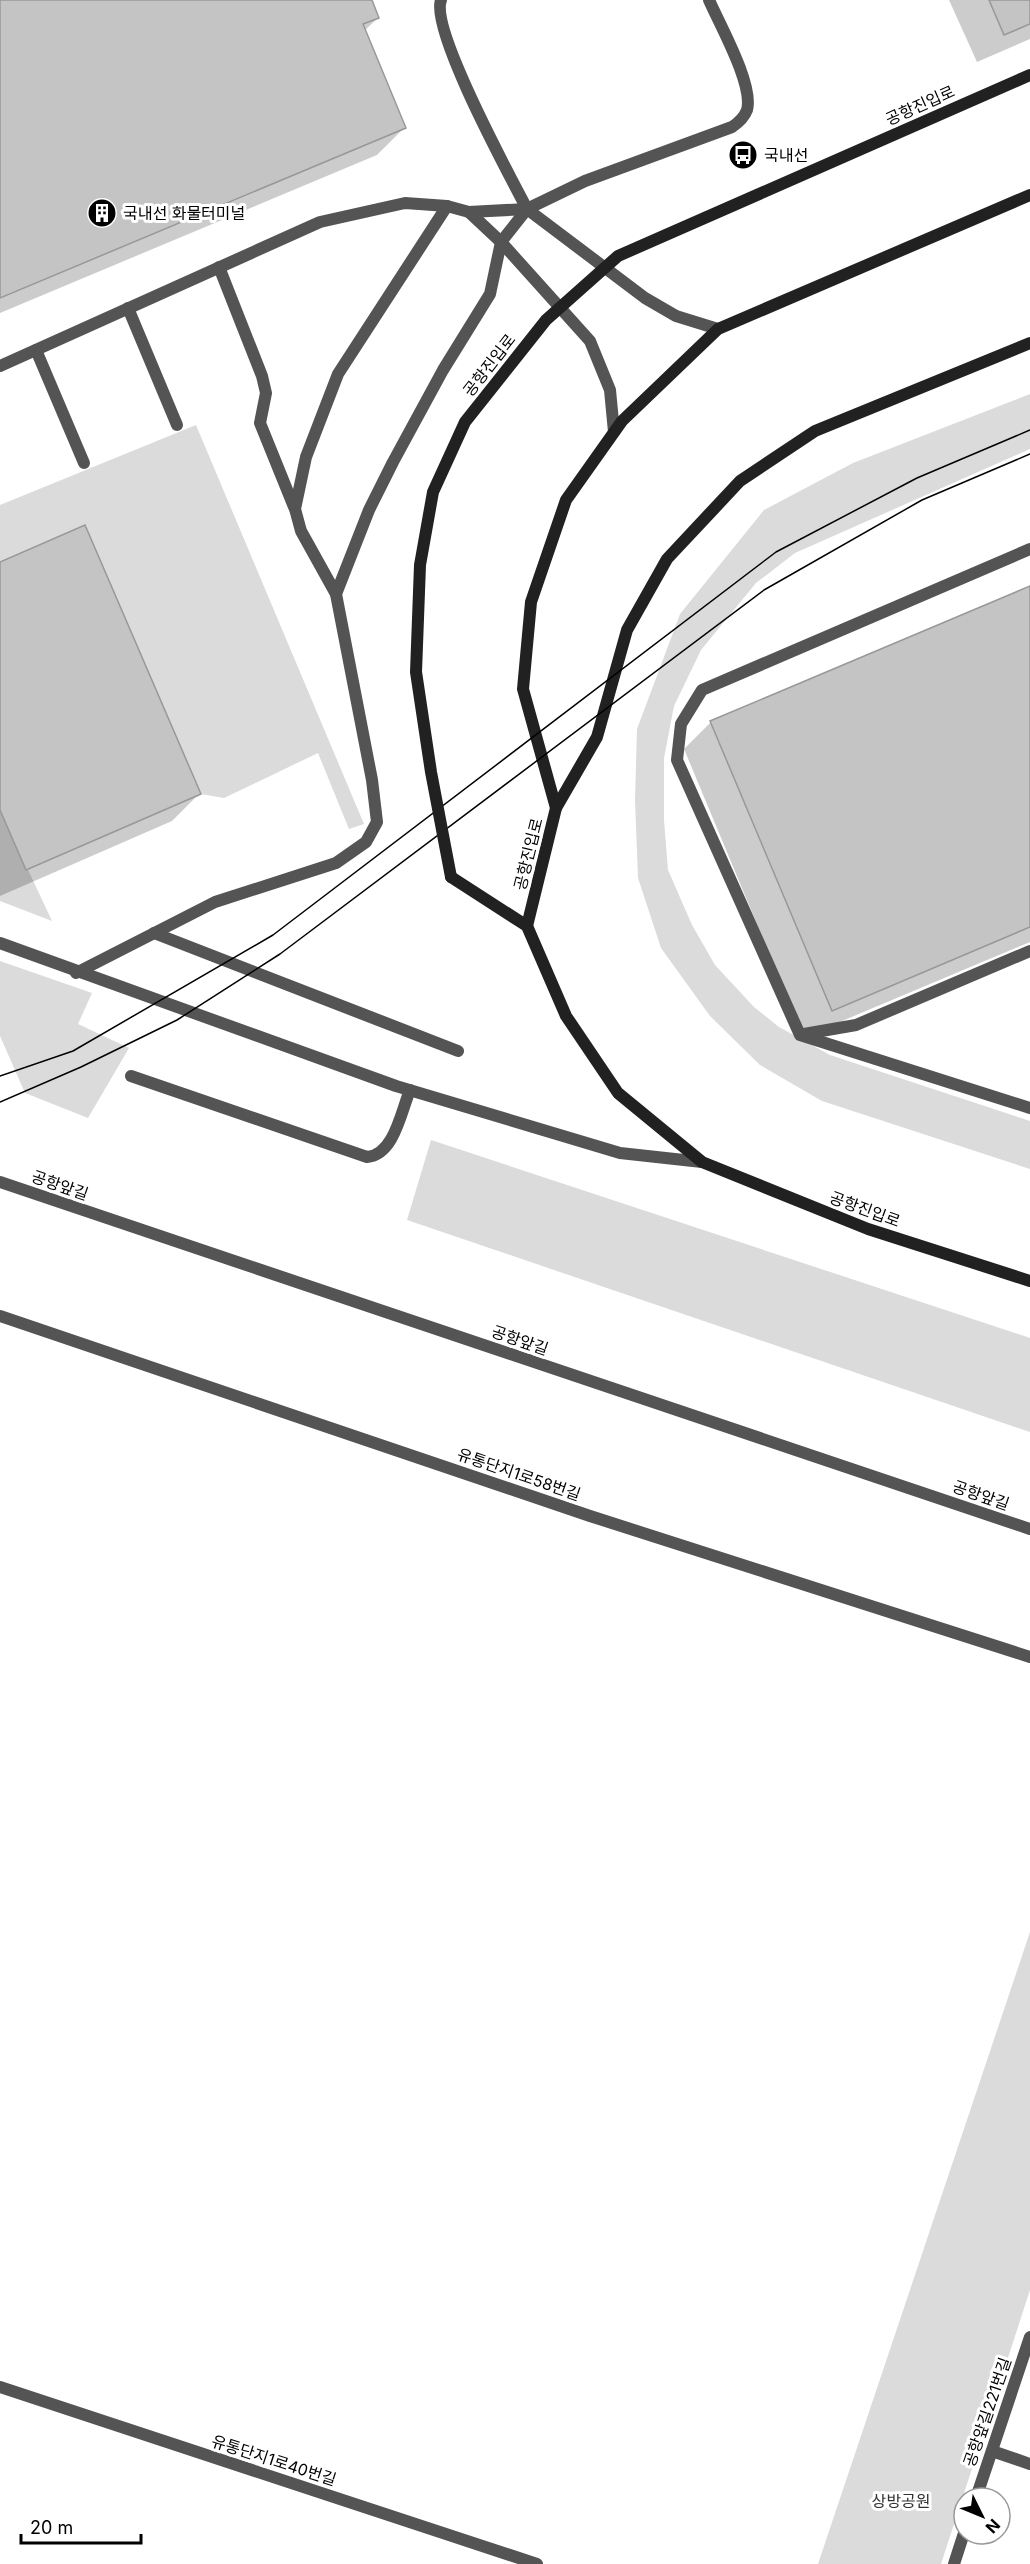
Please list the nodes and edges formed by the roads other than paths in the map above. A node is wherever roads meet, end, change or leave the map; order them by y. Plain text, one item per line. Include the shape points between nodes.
1 (441, 0) edge
2 (710, 0) edge
3 (1030, 75) edge
4 (1030, 195) edge
5 (447, 206) junction
6 (527, 209) junction
7 (469, 212) junction
8 (501, 242) junction
9 (219, 267) junction
10 (128, 308) junction
11 (718, 329) junction
12 (1030, 343) edge
13 (36, 350) junction
14 (0, 366) edge
15 (177, 425) dead end
16 (614, 432) junction
17 (84, 463) dead end
18 (295, 509) junction
19 (1030, 549) edge
20 (336, 594) junction
21 (556, 808) junction
22 (527, 926) junction
23 (154, 933) junction
24 (0, 943) edge
25 (1030, 951) edge
26 (76, 973) junction
27 (800, 1035) junction
28 (458, 1051) dead end
29 (131, 1076) dead end
30 (410, 1090) junction
31 (1030, 1108) edge
32 (702, 1162) junction
33 (0, 1182) edge
34 (1030, 1281) edge
35 (0, 1316) edge
36 (1030, 1528) edge
37 (1030, 1657) edge
38 (1030, 2337) edge
39 (0, 2388) edge
40 (992, 2451) junction
41 (1030, 2464) edge
42 (980, 2486) edge
43 (960, 2546) edge
44 (537, 2564) edge
45 (954, 2564) edge

1 - 6 street via 441,19 451,49
2 - 6 street via 743,80 747,110 741,120 732,127 585,181
3 - 22 main road, 공항진입로, bridge via 618,256 546,320 465,422 433,492 420,565 416,672 451,878
4 - 11 main road
5 - 7 street
5 - 9 street via 405,203 320,222
5 - 18 street via 338,374 306,458
6 - 7 street
6 - 8 street
6 - 11 street via 645,298 676,316
7 - 8 street
8 - 16 street via 590,341 610,390
8 - 20 street via 490,294 393,462 369,510
9 - 10 street
9 - 18 street via 262,376 266,393 260,423
10 - 13 street
10 - 15 street
11 - 16 main road
12 - 21 main road, 공항진입로 via 815,430 740,481 661,569 627,630 597,737
13 - 14 street
13 - 17 street
16 - 21 main road via 567,500 531,602 522,689
18 - 20 street via 301,531
19 - 27 street via 702,690 681,724 677,760
20 - 23 street via 377,822 366,842 336,863 215,902
21 - 22 main road, 공항진입로
22 - 32 main road, 공항진입로 via 566,1016 618,1094
23 - 26 street
23 - 28 street
24 - 26 street
25 - 27 street via 856,1025
26 - 30 street
27 - 31 street
29 - 30 street via 367,1157 383,1151 390,1141
30 - 32 street via 620,1153
32 - 34 main road, 공항진입로 via 868,1229
33 - 36 street, 공항앞길
35 - 37 street, 유통단지1로58번길 via 590,1516
38 - 40 street, 공항앞길221번길
39 - 44 street, 유통단지1로40번길
40 - 41 street
40 - 42 street, 공항앞길221번길
43 - 45 street

